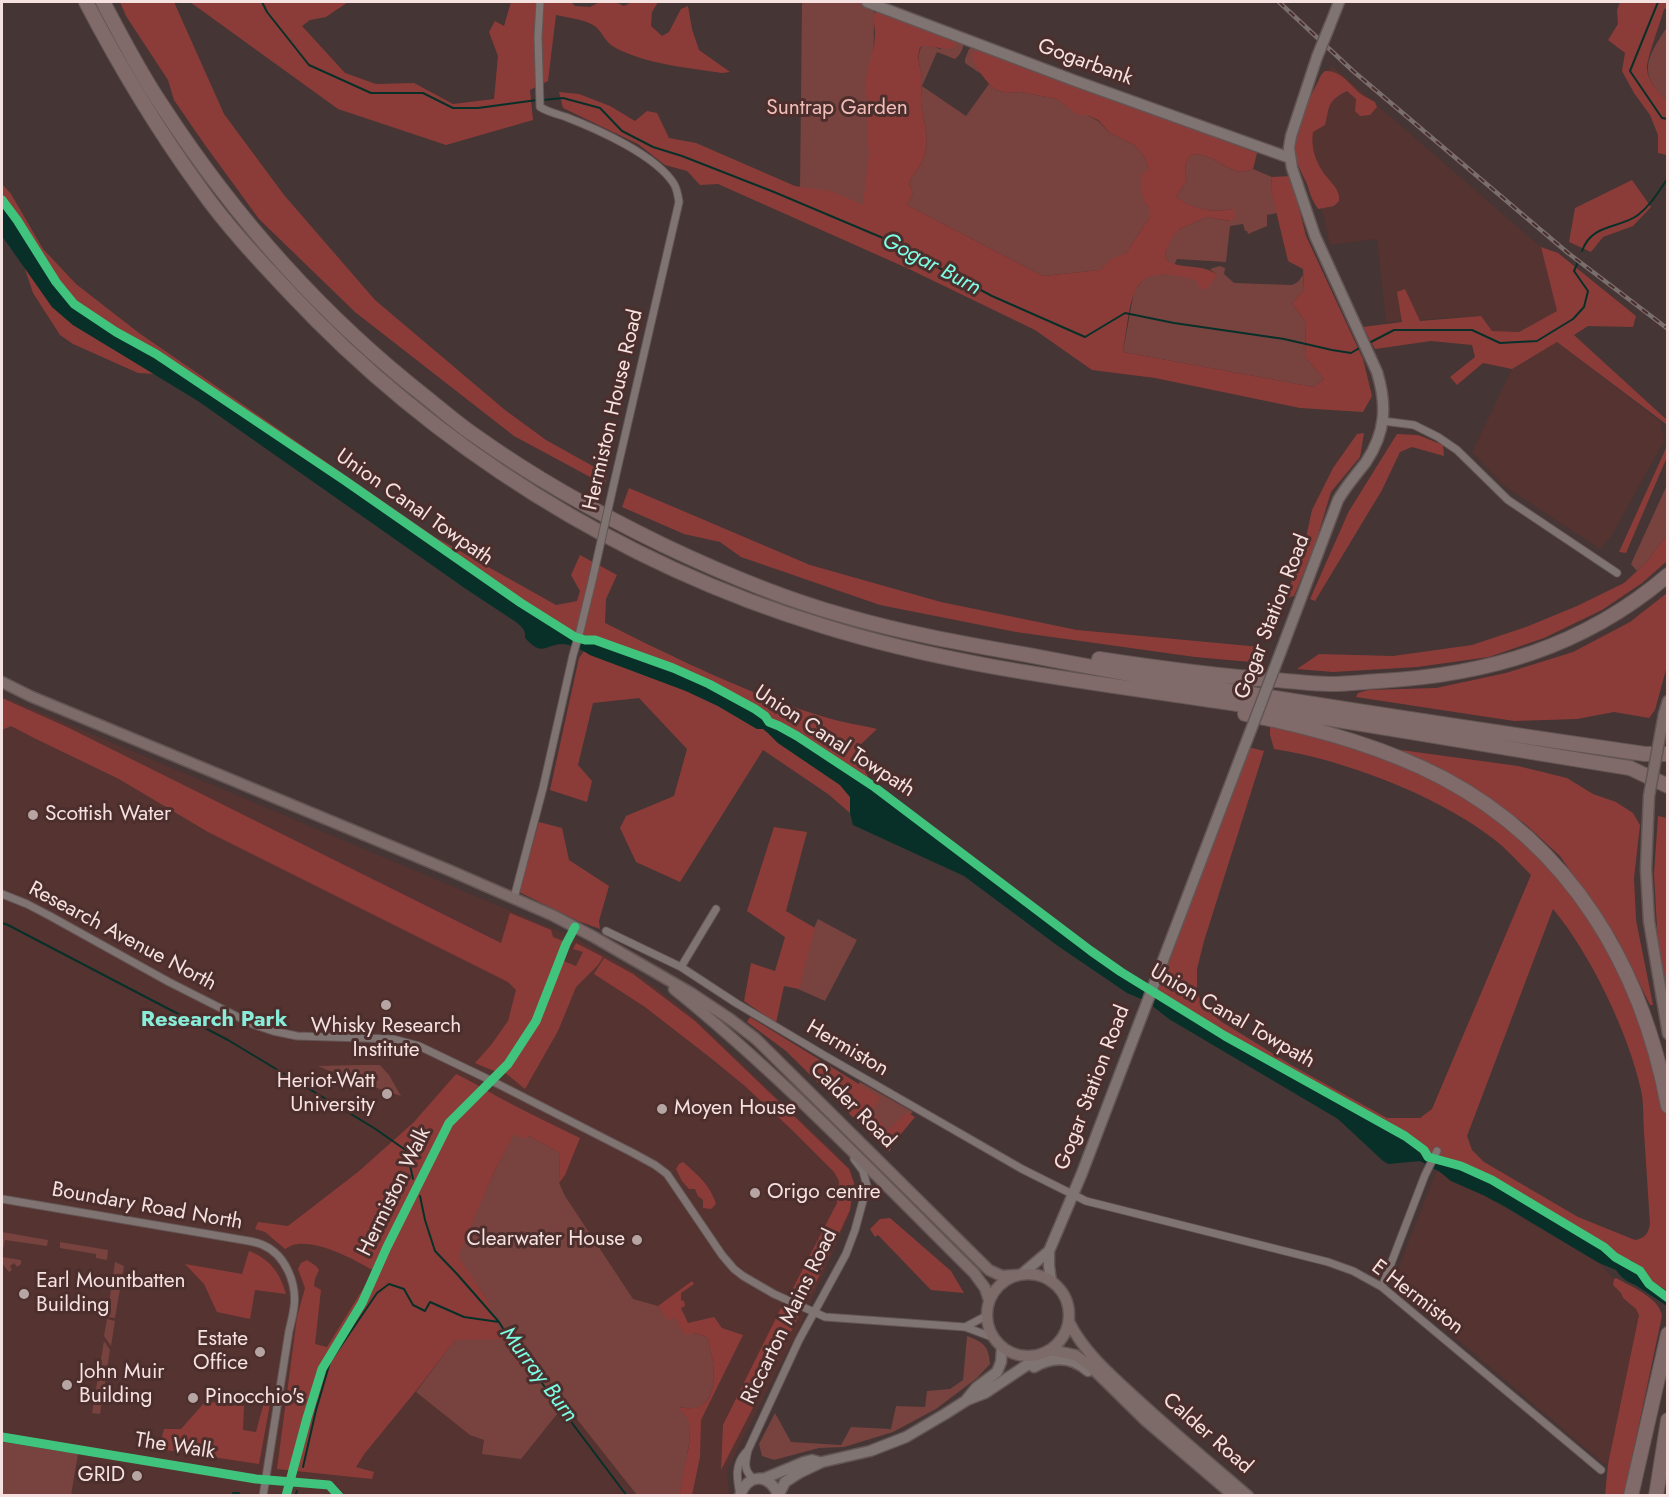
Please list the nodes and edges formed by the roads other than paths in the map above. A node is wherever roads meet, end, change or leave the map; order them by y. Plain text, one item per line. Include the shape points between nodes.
1 (86, 2) edge
2 (103, 2) edge
3 (540, 2) edge
4 (867, 2) edge
5 (1340, 2) edge
6 (1290, 158) junction
7 (1383, 420) junction
8 (1617, 573) dead end
9 (1668, 575) edge
10 (969, 645) junction
11 (1016, 671) junction
12 (2, 682) edge
13 (1668, 701) edge
14 (1668, 754) edge
15 (1668, 786) edge
16 (2, 894) edge
17 (514, 898) junction
18 (716, 909) dead end
19 (606, 931) dead end
20 (681, 967) junction
21 (650, 970) junction
22 (1668, 1034) edge
23 (1668, 1106) edge
24 (837, 1138) junction
25 (1437, 1151) dead end
26 (1073, 1195) junction
27 (2, 1199) edge
28 (1049, 1251) junction
29 (1019, 1275) junction
30 (1051, 1281) junction
31 (1382, 1287) junction
32 (989, 1300) junction
33 (813, 1312) junction
34 (987, 1316) junction
35 (1069, 1322) junction
36 (965, 1327) junction
37 (1668, 1334) edge
38 (992, 1337) junction
39 (1002, 1348) junction
40 (1047, 1352) junction
41 (1006, 1380) junction
42 (1109, 1386) junction
43 (966, 1400) junction
44 (1668, 1420) edge
45 (748, 1450) junction
46 (822, 1462) junction
47 (1602, 1470) dead end
48 (759, 1479) junction
49 (264, 1492) edge
50 (740, 1495) edge
51 (778, 1495) edge
52 (1234, 1496) edge
53 (1248, 1496) edge
54 (1630, 1496) edge
55 (1656, 1496) edge

1 - 11 highway via 149,113 202,191 258,259 325,331 387,387 467,449 545,502 644,555 735,595 874,641
2 - 10 highway via 160,103 268,247 343,327 474,436 558,490 699,562 839,615
3 - 17 street, Hermiston House Road, bridge via 540,107 640,153 671,179 680,202
4 - 6 street, Gogarbank
5 - 6 street, Gogar Station Road, bridge via 1291,136
6 - 7 street, Gogar Station Road via 1315,236 1377,372 1383,392
7 - 8 street via 1414,425 1438,437 1457,450 1508,500
7 - 26 street, Gogar Station Road, bridge via 1376,445 1338,500
9 - 10 highway via 1623,610 1554,646 1481,669 1406,680 1294,682
10 - 14 highway via 1363,712 1645,754
11 - 15 highway via 1630,768
11 - 23 highway via 1270,719 1330,735 1393,755 1443,778 1492,808 1533,842 1596,917 1642,1008
12 - 17 main road, Calder Road
13 - 22 main road, bridge via 1653,774 1646,869 1653,955
16 - 33 street, Research Avenue North via 50,915 252,1024 297,1035 393,1039 418,1046 633,1153 667,1174 734,1269
17 - 21 main road, Calder Road
18 - 20 street
19 - 20 street, Hermiston
20 - 26 street, Hermiston via 812,1048
21 - 24 main road, Calder Road via 740,1045
21 - 29 main road, Calder Road via 691,993 756,1039 989,1270 1002,1276
24 - 32 main road, Calder Road via 974,1273
24 - 33 street, Riccarton Mains Road via 863,1171 867,1186 846,1254
25 - 31 street
26 - 28 street, Gogar Station Road
26 - 31 street, E Hermiston via 1328,1262
27 - 49 street, Boundary Road North via 249,1241 264,1246 282,1260 290,1273 295,1305
28 - 29 street, Gogar Station Road
28 - 30 street, Gogar Station Road
29 - 30 main road via 1037,1275
29 - 32 main road via 1000,1284
30 - 35 main road via 1066,1299
31 - 47 street, E Hermiston
32 - 34 main road
33 - 36 street, Research Avenue North via 825,1317
33 - 45 street, Riccarton Mains Road
34 - 36 street
34 - 38 main road
35 - 40 main road via 1059,1343
35 - 53 main road, Calder Road via 1078,1340 1113,1377
36 - 38 street
37 - 54 highway
38 - 39 main road
39 - 40 main road via 1032,1357
39 - 43 street via 997,1372
40 - 41 street
40 - 42 main road, Calder Road via 1075,1355
41 - 42 street via 1041,1363 1061,1359 1076,1362
41 - 43 street
42 - 52 main road, Calder Road
43 - 46 street via 889,1444
44 - 55 highway
45 - 48 street via 745,1467 748,1474
45 - 50 street, Riccarton Mains Road via 737,1472
46 - 48 street via 804,1462
46 - 51 street via 787,1480
48 - 50 street, Riccarton Mains Road via 745,1486
48 - 51 street via 773,1484

